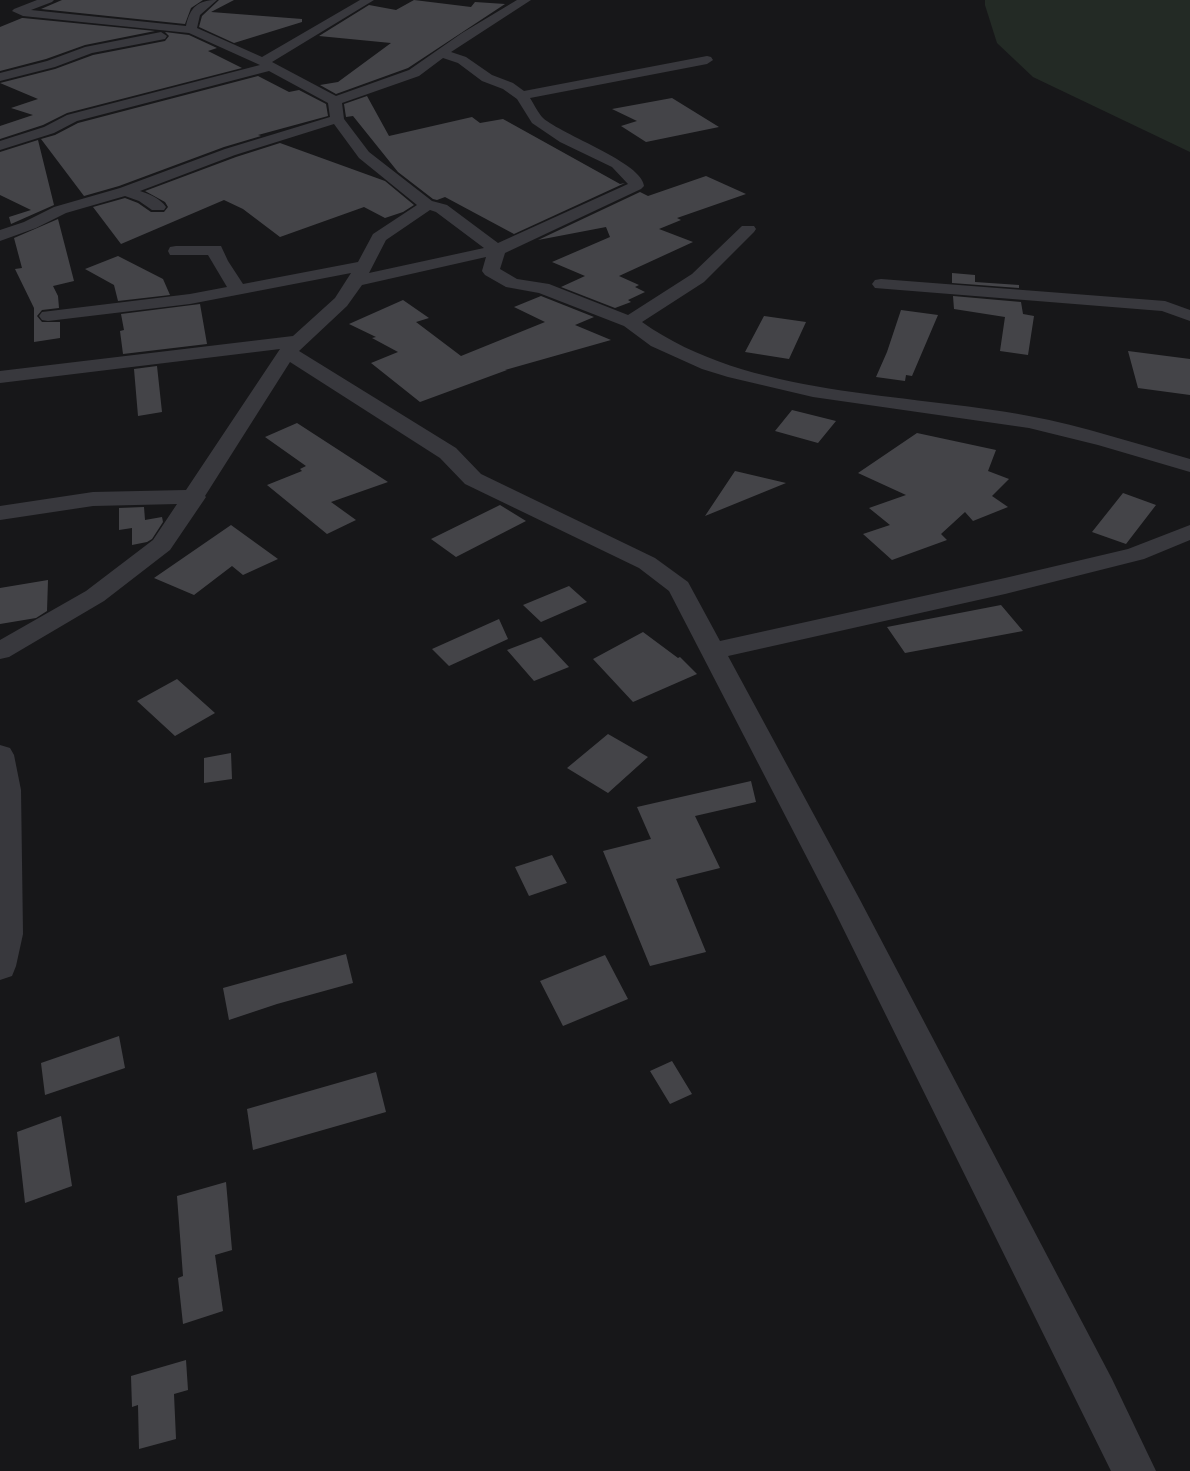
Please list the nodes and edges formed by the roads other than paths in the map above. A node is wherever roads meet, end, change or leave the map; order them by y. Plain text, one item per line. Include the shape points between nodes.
1 (48, 0) edge
2 (211, 0) edge
3 (368, 0) edge
4 (525, 0) edge
5 (191, 30) junction
6 (443, 54) junction
7 (707, 60) dead end
8 (267, 64) junction
9 (0, 77) edge
10 (522, 96) junction
11 (336, 110) junction
12 (0, 146) edge
13 (125, 191) junction
14 (427, 205) junction
15 (158, 207) dead end
16 (748, 229) dead end
17 (0, 236) edge
18 (497, 250) junction
19 (176, 251) dead end
20 (359, 274) junction
21 (881, 284) dead end
22 (238, 290) junction
23 (48, 316) dead end
24 (1190, 316) edge
25 (630, 322) junction
26 (293, 346) junction
27 (0, 377) edge
28 (1190, 466) edge
29 (194, 496) junction
30 (0, 513) edge
31 (1190, 532) edge
32 (0, 651) edge
33 (713, 651) junction
34 (0, 755) edge
35 (0, 966) edge
36 (1134, 1471) edge

1 - 5 street via 15,13
2 - 5 street via 194,14
3 - 8 street
4 - 6 street
5 - 8 street
5 - 9 street via 89,50
6 - 10 street via 462,60 487,78
6 - 11 street via 414,73
7 - 10 street
8 - 11 street
8 - 12 street via 72,118 49,130
10 - 18 street via 537,120 565,139 617,164 636,181 636,186
11 - 13 street
11 - 14 street via 364,155
13 - 15 street
13 - 17 street via 60,210
14 - 18 street via 441,208
14 - 20 street via 379,237
16 - 25 street via 698,278
18 - 20 street
18 - 25 street via 491,271 512,283 543,288
19 - 22 street via 216,250 218,261
20 - 22 street
20 - 26 street via 341,302
21 - 24 street via 1165,306
22 - 23 street
25 - 28 street via 658,342 709,365 736,373 813,391 1029,422
26 - 27 street
26 - 29 street
26 - 33 street via 448,453 473,479 647,563 679,587
29 - 30 street via 93,499
29 - 32 street via 162,545 94,596
31 - 33 street via 1136,554
33 - 36 street via 853,916
34 - 35 street via 7,790 7,934

